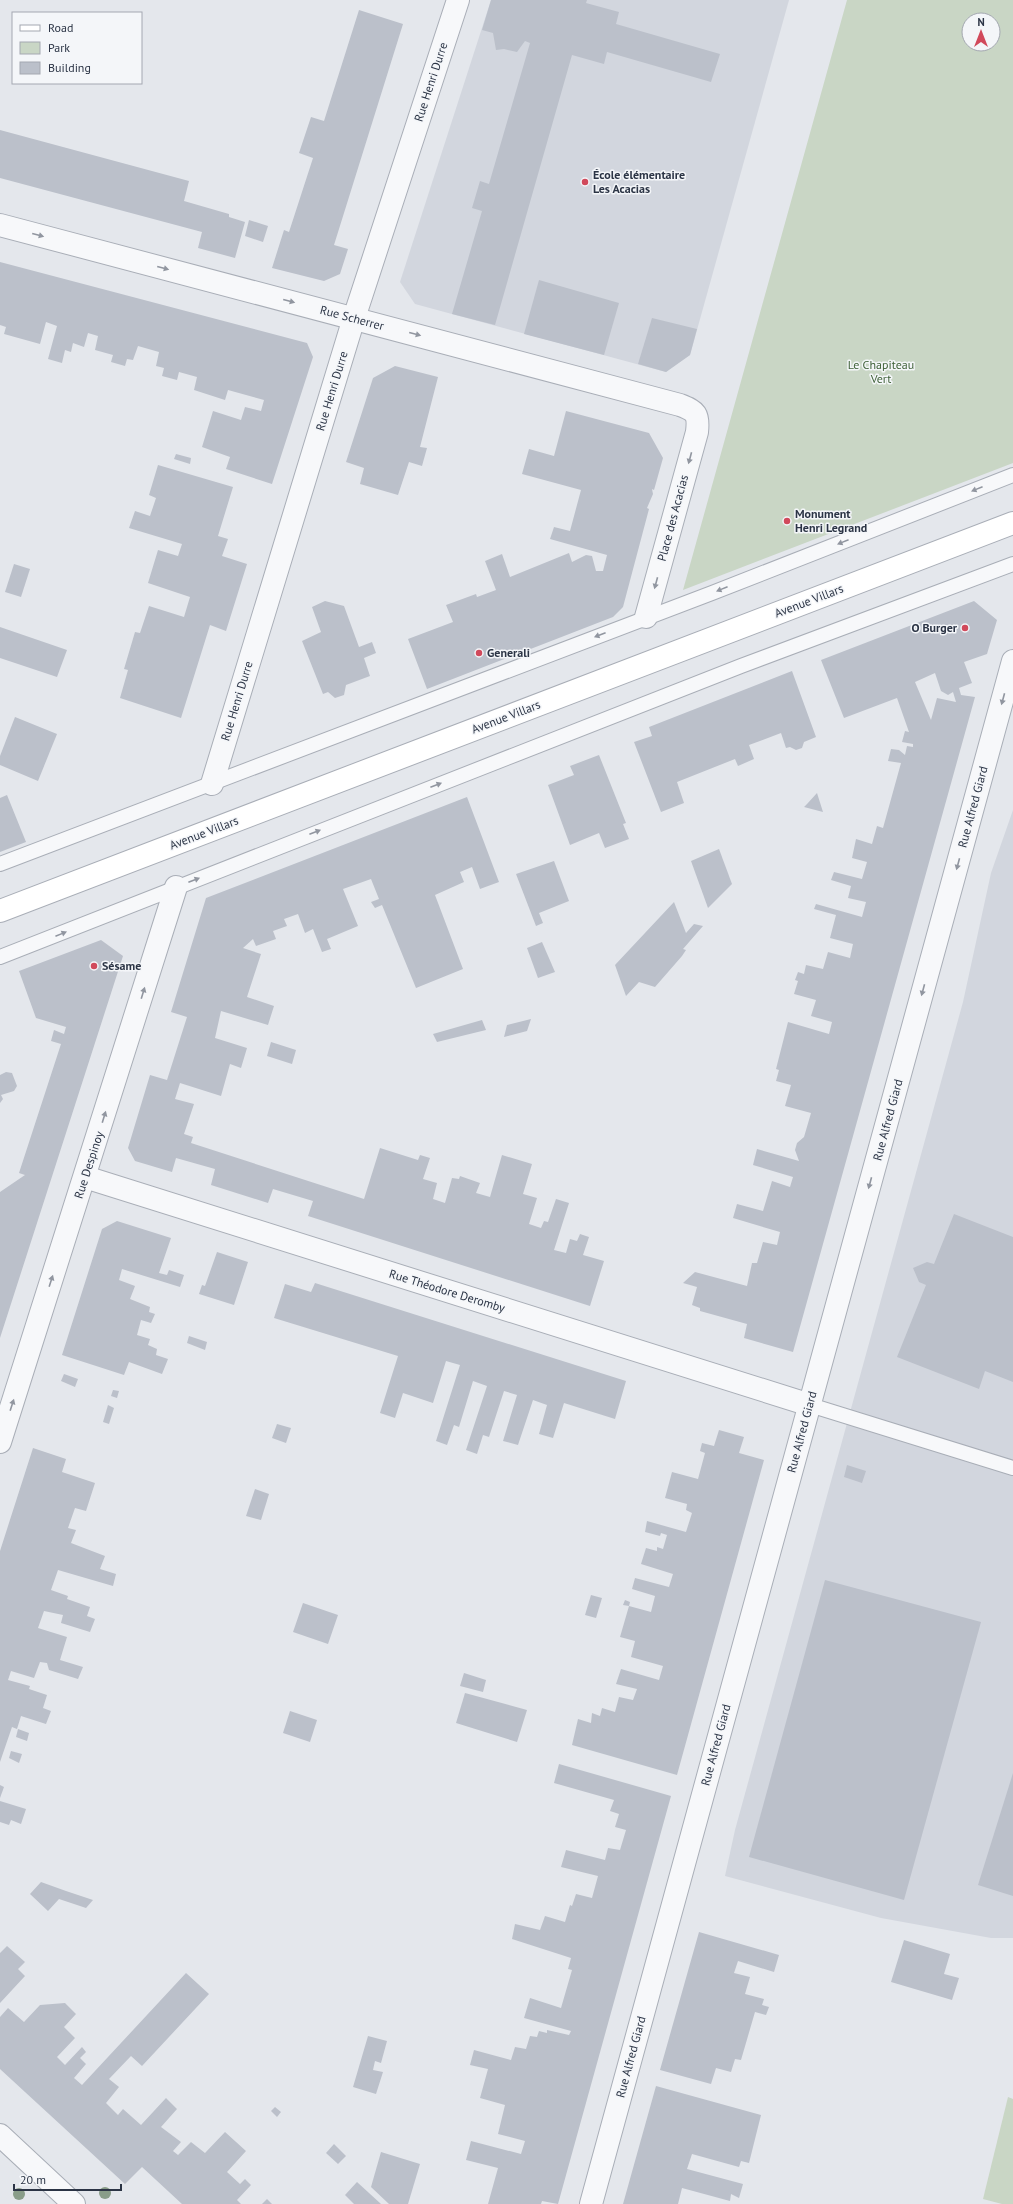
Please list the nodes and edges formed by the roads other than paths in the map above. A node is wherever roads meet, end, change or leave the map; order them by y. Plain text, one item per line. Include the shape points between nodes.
1 (458, 0) edge
2 (0, 225) edge
3 (354, 318) junction
4 (698, 420) joint
5 (1013, 475) edge
6 (1013, 522) edge
7 (1013, 564) edge
8 (646, 617) junction
9 (1013, 661) edge
10 (212, 784) junction
11 (0, 864) edge
12 (176, 887) junction
13 (0, 911) edge
14 (0, 957) edge
15 (85, 1177) junction
16 (810, 1404) junction
17 (0, 1442) edge
18 (1013, 1468) edge
19 (0, 2135) edge
20 (74, 2204) edge
21 (591, 2204) edge

1 - 3 street, Rue Henri Durre
2 -> 3 street, Rue Scherrer
3 -> 4 street, Rue Scherrer via 680,405 693,410
3 - 10 street, Rue Henri Durre
4 -> 8 street, Place des Acacias via 697,432
5 -> 8 lane
6 - 13 main road, Avenue Villars
12 -> 7 lane via 741,666
8 -> 10 lane
9 -> 16 street, Rue Alfred Giard
10 - 11 lane
14 -> 12 lane
15 -> 12 street, Rue Despinoy
15 - 16 street, Rue Théodore Deromby
17 -> 15 street, Rue Despinoy
16 - 18 lane
16 - 21 street, Rue Alfred Giard
19 - 20 street

